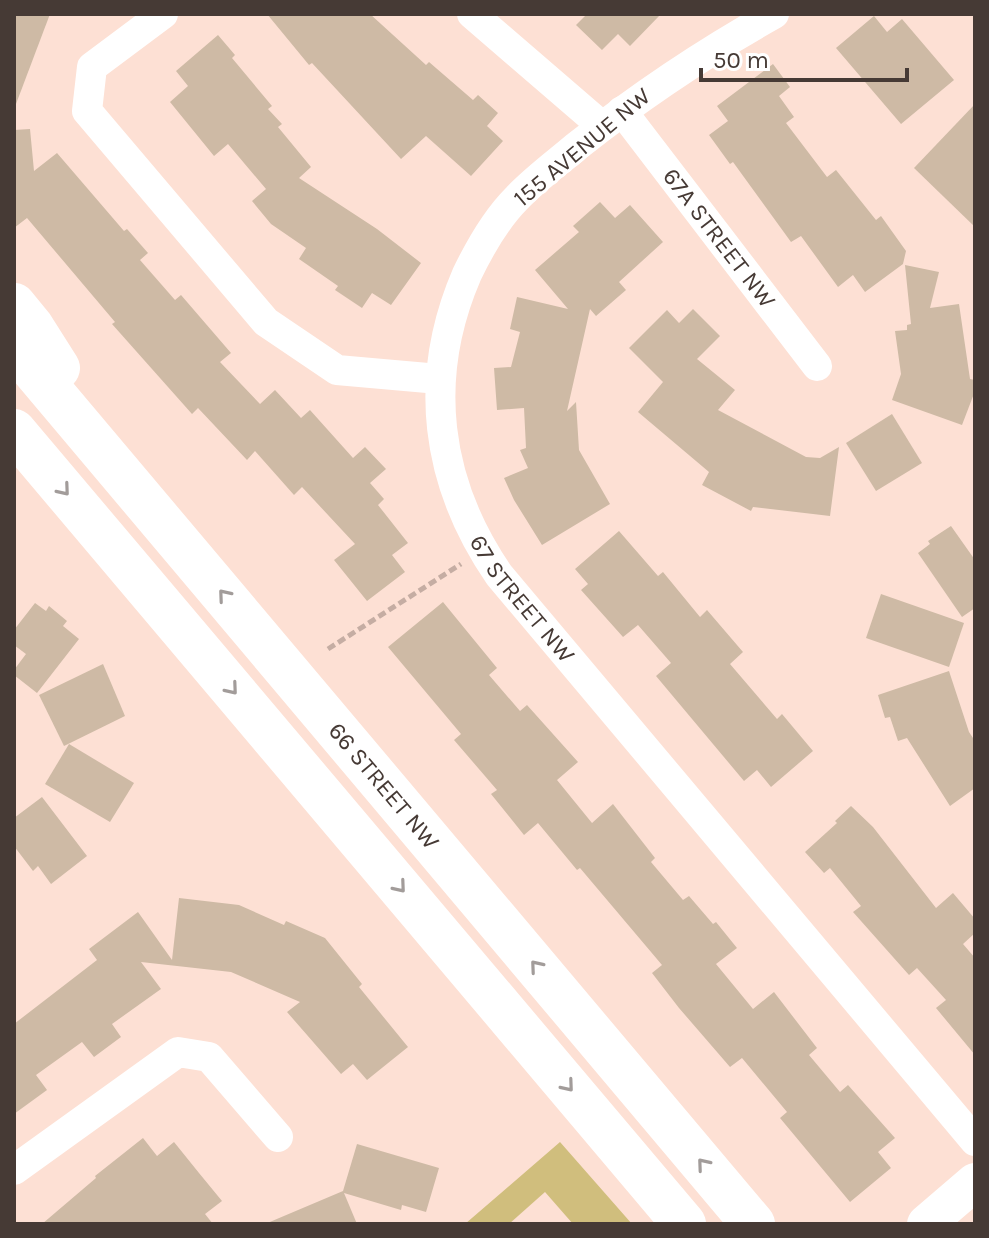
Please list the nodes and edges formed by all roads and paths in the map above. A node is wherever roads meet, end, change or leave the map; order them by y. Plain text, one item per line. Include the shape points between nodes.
1 (163, 14) edge
2 (472, 14) edge
3 (774, 14) edge
4 (612, 118) junction
5 (14, 305) edge
6 (14, 347) edge
7 (817, 366) dead end
8 (439, 379) junction
9 (14, 431) edge
10 (136, 491) junction
11 (482, 551) junction
12 (328, 649) dead end
13 (278, 1137) dead end
14 (975, 1141) edge
15 (14, 1170) edge
16 (975, 1182) edge
17 (684, 1224) edge
18 (753, 1224) edge
19 (926, 1224) edge

1 - 8 street via 92,67 87,111 266,322 337,370
2 - 4 street, 67A STREET NW
3 - 4 street, 155 AVENUE NW via 711,49
4 - 7 street, 67A STREET NW
4 - 8 street, 155 AVENUE NW via 516,199 495,226 459,294
5 - 10 main road
6 - 10 main road, 66 STREET NW
8 - 11 street, 67 STREET NW via 447,464
9 -> 17 main road
18 -> 10 main road, 66 STREET NW
11 - 12 path
11 - 14 street, 67 STREET NW
13 - 15 street via 209,1057 178,1052
16 - 19 street

